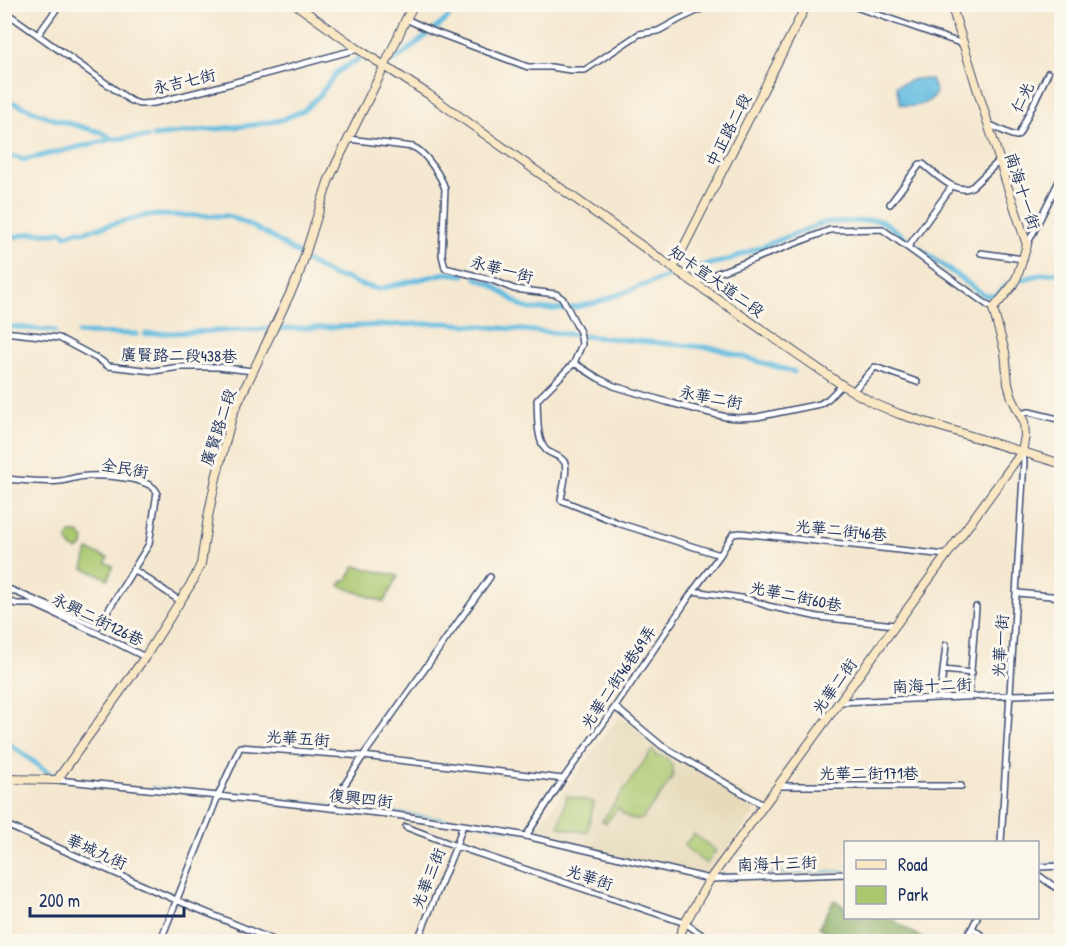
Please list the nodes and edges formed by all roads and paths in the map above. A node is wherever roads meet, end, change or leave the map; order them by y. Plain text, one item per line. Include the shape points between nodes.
1 (60, 4) edge
2 (295, 4) edge
3 (414, 4) edge
4 (712, 4) edge
5 (807, 4) edge
6 (847, 4) edge
7 (951, 4) edge
8 (4, 11) edge
9 (406, 19) junction
10 (38, 35) junction
11 (963, 44) junction
12 (358, 49) junction
13 (385, 65) junction
14 (1048, 73) dead end
15 (988, 124) junction
16 (349, 139) junction
17 (999, 160) junction
18 (1062, 175) edge
19 (952, 186) junction
20 (890, 204) dead end
21 (1027, 245) junction
22 (908, 247) junction
23 (981, 253) dead end
24 (1023, 260) junction
25 (673, 268) junction
26 (694, 282) junction
27 (993, 309) junction
28 (4, 332) edge
29 (574, 363) junction
30 (253, 371) junction
31 (917, 382) dead end
32 (842, 385) junction
33 (853, 391) junction
34 (1020, 414) junction
35 (1062, 420) edge
36 (1022, 452) junction
37 (1062, 464) edge
38 (4, 478) edge
39 (733, 534) joint
40 (720, 555) junction
41 (946, 555) junction
42 (133, 569) junction
43 (490, 577) dead end
44 (4, 587) edge
45 (693, 591) junction
46 (1017, 593) junction
47 (1062, 597) edge
48 (4, 600) edge
49 (180, 601) junction
50 (976, 607) dead end
51 (895, 625) junction
52 (946, 645) dead end
53 (145, 657) junction
54 (943, 670) junction
55 (972, 672) junction
56 (1062, 693) edge
57 (969, 696) junction
58 (1010, 696) junction
59 (940, 698) junction
60 (839, 702) junction
61 (615, 707) junction
62 (363, 756) junction
63 (4, 779) edge
64 (563, 779) junction
65 (57, 780) junction
66 (778, 786) junction
67 (961, 786) dead end
68 (218, 795) junction
69 (763, 805) junction
70 (330, 808) junction
71 (4, 825) edge
72 (463, 825) junction
73 (406, 827) dead end
74 (526, 836) junction
75 (1001, 841) edge
76 (456, 846) junction
77 (1062, 866) edge
78 (1039, 867) edge
79 (844, 874) edge
80 (1039, 876) edge
81 (710, 879) junction
82 (1062, 892) edge
83 (176, 900) junction
84 (976, 919) edge
85 (685, 923) junction
86 (972, 928) junction
87 (160, 942) edge
88 (278, 942) edge
89 (417, 942) edge
90 (677, 942) edge
91 (712, 942) edge
92 (963, 942) edge
93 (990, 942) edge

1 - 10 street
2 - 12 street, 知卡宣大道二段
3 - 9 street, 廣賢路二段
4 - 9 street via 658,31 639,34 585,70 577,71 528,67
5 - 25 street, 中正路二段
6 - 11 street
7 - 11 street, 南海十一街
8 - 10 street, 永吉七街
9 - 13 street, 廣賢路二段
10 - 12 street, 永吉七街 via 140,104
11 - 15 street, 南海十一街
12 - 13 street, 知卡宣大道二段
13 - 16 street, 廣賢路二段
13 - 25 street, 知卡宣大道二段
14 - 15 street, 仁光 via 1019,134 1012,135
15 - 17 street, 南海十一街
16 - 29 street, 永華一街 via 419,149 445,189 444,268 514,289 561,297 582,339
16 - 30 street, 廣賢路二段 via 328,182 298,277
17 - 19 street via 968,189
17 - 21 street, 南海十一街
18 - 21 street
19 - 20 street via 920,164
19 - 22 street
21 - 24 street, 南海十一街
22 - 26 street via 882,229 830,230
22 - 27 street
23 - 24 street
24 - 27 street, 南海十一街 via 1012,286
25 - 26 street, 知卡宣大道二段
26 - 32 street, 知卡宣大道二段
27 - 34 street via 1005,352 1008,384
28 - 30 street, 廣賢路二段438巷 via 59,338 108,366 153,371 180,367
29 - 32 street, 永華二街 via 614,386 733,418 820,404
29 - 40 street via 537,400 543,445 564,462 561,500 621,524
30 - 49 street, 廣賢路二段 via 233,413 201,564
31 - 33 street via 876,367
32 - 33 street, 知卡宣大道二段
33 - 36 street, 知卡宣大道二段 via 899,414
34 - 35 street via 1029,412
34 - 36 street via 1025,436
36 - 37 street, 知卡宣大道二段
36 - 41 street, 光華二街
36 - 46 street, 光華一街
38 - 42 street, 全民街 via 59,481 86,476 118,477 154,487 157,492 148,544
39 - 40 street, 光華二街46巷69弄
39 - 41 street, 光華二街46巷
40 - 45 street, 光華二街46巷69弄
41 - 51 street, 光華二街
42 - 44 street, 全民街 via 98,627
42 - 49 street
43 - 62 street
45 - 51 street, 光華二街60巷 via 748,599 818,617
45 - 61 street, 光華二街46巷69弄
46 - 47 street
46 - 58 street, 光華一街
48 - 53 street, 永興二街126巷 via 34,604
49 - 53 street, 廣賢路二段
50 - 55 street
51 - 60 street, 光華二街
52 - 54 street
53 - 65 street, 廣賢路二段
54 - 55 street
54 - 59 street
55 - 57 street
56 - 58 street, 南海十二街
57 - 58 street, 南海十二街
57 - 59 street, 南海十二街
58 - 75 street, 光華一街
59 - 60 street, 南海十二街
60 - 66 street, 光華二街
61 - 64 street, 光華二街46巷69弄
61 - 69 street via 662,746
62 - 64 street, 光華五街
62 - 68 street, 光華五街 via 240,747
62 - 70 street
63 - 65 street, 復興四街
64 - 74 street, 光華二街46巷69弄
65 - 68 street, 復興四街
66 - 67 street, 光華二街171巷
66 - 69 street, 光華二街
68 - 70 street, 復興四街
68 - 83 street, 光華五街
69 - 81 street, 光華二街
70 - 72 street, 復興四街
71 - 83 street, 華城九街
72 - 74 street, 復興四街
72 - 76 street, 光華三街
73 - 76 street, 光華街
74 - 81 street, 復興四街
76 - 85 street, 光華街
76 - 89 street, 光華三街
77 - 78 street
79 - 81 street, 南海十三街
80 - 82 street
81 - 85 street, 光華二街
83 - 87 street, 光華五街
83 - 88 street, 華城九街
84 - 86 street
85 - 90 street, 光華二街
85 - 91 street, 光華街
86 - 92 street
86 - 93 street

